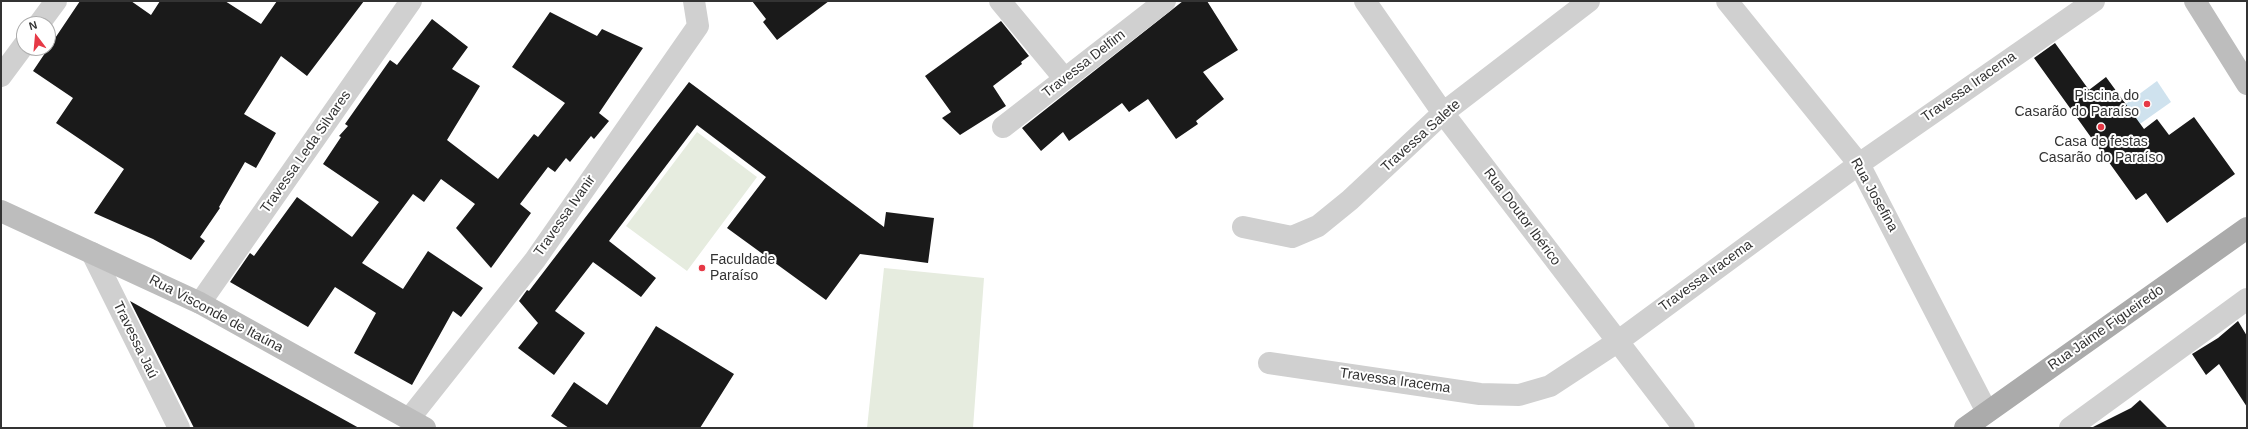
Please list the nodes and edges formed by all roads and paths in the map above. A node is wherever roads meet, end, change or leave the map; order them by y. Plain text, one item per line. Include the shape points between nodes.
1 (56, 1) edge
2 (411, 1) edge
3 (694, 1) edge
4 (1000, 1) edge
5 (1164, 1) edge
6 (1365, 1) edge
7 (1589, 1) edge
8 (1727, 1) edge
9 (2094, 1) edge
10 (2196, 1) edge
11 (45, 16) edge
12 (16, 56) edge
13 (1, 76) edge
14 (1064, 78) junction
15 (2247, 84) edge
16 (1443, 113) junction
17 (1003, 127) dead end
18 (1859, 164) junction
19 (1, 211) edge
20 (1243, 227) dead end
21 (2247, 228) edge
22 (92, 253) junction
23 (2247, 299) edge
24 (200, 303) junction
25 (1617, 342) junction
26 (1269, 363) dead end
27 (1987, 412) junction
28 (417, 424) edge
29 (178, 428) edge
30 (1684, 428) edge
31 (1965, 428) edge
32 (2070, 428) edge

1 - 11 street
2 - 24 street, Travessa Leda Silvares
3 - 28 street, Travessa Ivanir via 698,26
4 - 14 street
5 - 14 street, Travessa Delfim
6 - 16 street, Rua Doutor Ibérico
7 - 16 street, Travessa Salete
8 - 18 street, Rua Josefina
9 - 18 street, Travessa Iracema
10 - 15 main road
12 - 13 street
14 - 17 street, Travessa Delfim
16 - 20 street, Travessa Salete via 1350,200 1318,226 1292,236
16 - 25 street, Rua Doutor Ibérico
18 - 25 street, Travessa Iracema
18 - 27 street, Rua Josefina
19 - 22 main road, Rua Visconde de Itaúna
21 - 27 main road, Rua Jaime Figueiredo
22 - 24 main road, Rua Visconde de Itaúna
22 - 29 street, Travessa Jaú
23 - 32 street
24 - 28 main road, Rua Visconde de Itaúna
25 - 26 street, Travessa Iracema via 1550,386 1519,395 1480,394
25 - 30 street, Rua Doutor Ibérico
27 - 31 main road, Rua Jaime Figueiredo

